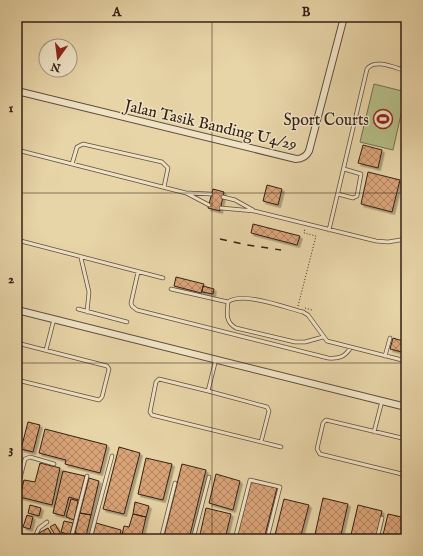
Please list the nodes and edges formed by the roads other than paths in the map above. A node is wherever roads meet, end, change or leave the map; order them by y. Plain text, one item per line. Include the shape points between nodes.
1 (344, 17) edge
2 (406, 71) edge
3 (17, 91) edge
4 (17, 150) edge
5 (72, 164) junction
6 (344, 169) junction
7 (164, 187) junction
8 (186, 193) junction
9 (211, 194) dead end
10 (338, 194) junction
11 (223, 197) dead end
12 (209, 205) dead end
13 (221, 208) dead end
14 (254, 211) junction
15 (329, 230) junction
16 (406, 239) edge
17 (17, 240) edge
18 (81, 258) junction
19 (138, 272) junction
20 (163, 278) dead end
21 (171, 289) dead end
22 (228, 302) junction
23 (78, 309) dead end
24 (17, 310) edge
25 (87, 312) junction
26 (54, 319) junction
27 (127, 322) dead end
28 (323, 337) junction
29 (390, 338) dead end
30 (17, 343) edge
31 (351, 347) junction
32 (46, 350) junction
33 (386, 356) junction
34 (216, 359) junction
35 (406, 361) edge
36 (17, 380) edge
37 (208, 392) junction
38 (382, 401) junction
39 (406, 407) edge
40 (374, 432) junction
41 (406, 439) edge
42 (261, 442) junction
43 (282, 447) dead end
44 (112, 456) dead end
45 (54, 464) dead end
46 (406, 475) edge
47 (87, 476) dead end
48 (209, 477) dead end
49 (175, 483) dead end
50 (382, 518) dead end
51 (47, 522) dead end
52 (17, 523) edge
53 (34, 539) edge
54 (71, 539) edge
55 (90, 539) edge
56 (161, 539) edge
57 (193, 539) edge
58 (235, 539) edge
59 (267, 539) edge
60 (377, 539) edge

1 - 3 street, Jalan Tasik Banding U4/29 via 309,151 307,155 296,160
2 - 6 lane via 374,64 367,69
4 - 5 lane
5 - 7 lane
5 - 7 lane via 77,147 83,144 162,162 168,168
6 - 10 lane
6 - 10 lane via 360,174 358,189 355,198
7 - 8 lane
8 - 9 lane
8 - 12 lane
10 - 15 lane
11 - 14 lane via 235,200
13 - 14 lane
14 - 15 lane
15 - 16 lane via 376,241
17 - 18 lane
18 - 19 lane
18 - 25 lane via 89,292
19 - 20 lane
19 - 31 lane via 131,303 137,310 328,358 342,357
21 - 22 lane
22 - 28 lane via 234,298 246,298 303,312 308,315
22 - 28 lane via 227,318 236,328 295,342
23 - 25 lane
24 - 26 street
25 - 27 lane
26 - 32 lane
26 - 34 street
28 - 31 lane via 327,341
29 - 33 lane
30 - 32 lane
31 - 33 lane
32 - 36 lane via 108,367 101,399
33 - 35 lane
34 - 37 lane
34 - 38 street
37 - 42 lane via 268,407
37 - 42 lane via 159,380 156,382 150,412 152,415
38 - 39 street
38 - 40 lane
40 - 41 lane
40 - 46 lane via 326,420 323,423 317,452
42 - 43 lane
44 - 55 lane
45 - 52 lane via 30,457 25,459 17,490
47 - 54 lane
48 - 57 lane
49 - 56 lane
50 - 60 lane
51 - 53 lane via 39,528
58 - 59 lane via 250,480 280,487

